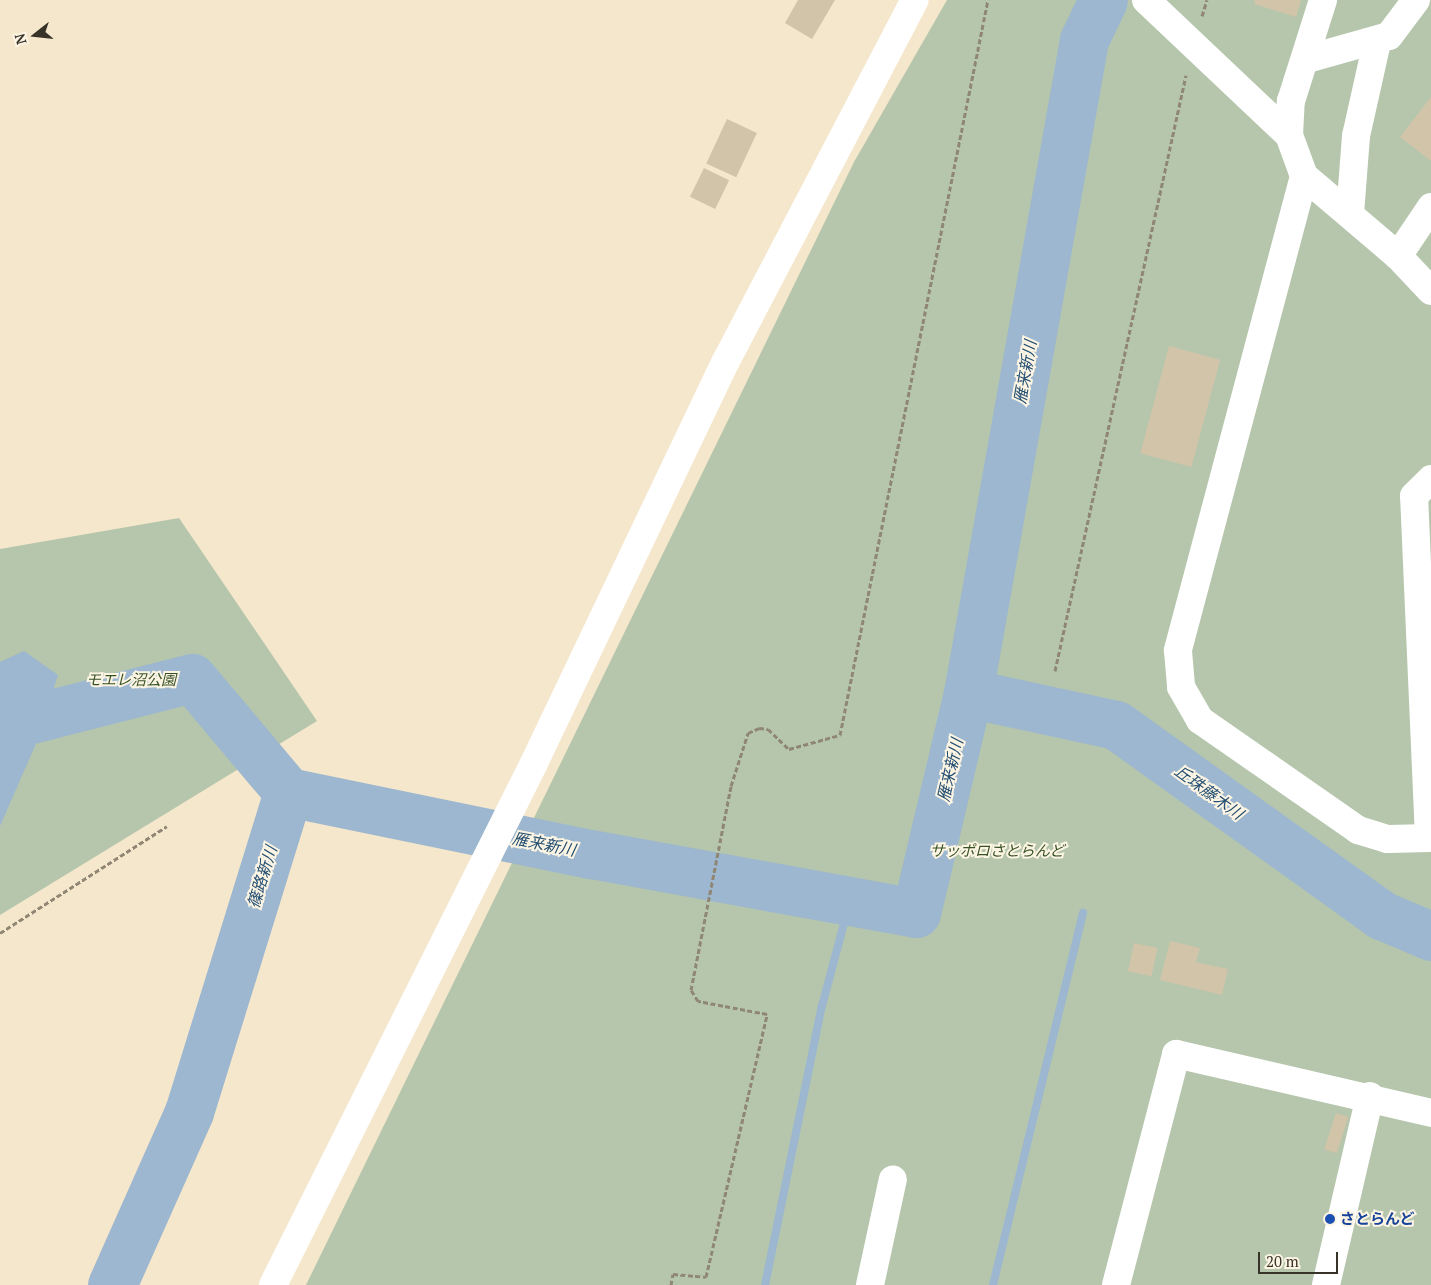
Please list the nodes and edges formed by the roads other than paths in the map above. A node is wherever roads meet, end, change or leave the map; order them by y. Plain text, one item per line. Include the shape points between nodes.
1 (916, 0) edge
2 (1146, 0) edge
3 (1323, 0) edge
4 (1416, 0) edge
5 (1377, 42) junction
6 (1307, 60) junction
7 (1290, 134) junction
8 (1304, 176) junction
9 (1431, 208) edge
10 (1350, 214) junction
11 (1398, 256) junction
12 (1431, 291) edge
13 (1431, 479) edge
14 (1370, 1096) junction
15 (1431, 1113) edge
16 (893, 1179) dead end
17 (273, 1285) edge
18 (870, 1285) edge
19 (1116, 1285) edge
20 (1326, 1285) edge

1 - 17 street via 726,361 534,763
2 - 7 street via 1188,44
3 - 6 street
4 - 5 street via 1389,36
5 - 6 street
5 - 10 street via 1356,136
6 - 7 street via 1291,101
7 - 8 street
8 - 10 street
8 - 13 street via 1178,651 1181,687 1200,720 1358,830 1388,839 1429,838 1414,496
9 - 11 street
10 - 11 street
11 - 12 street
14 - 15 street
14 - 19 street via 1176,1054
14 - 20 street
16 - 18 street

